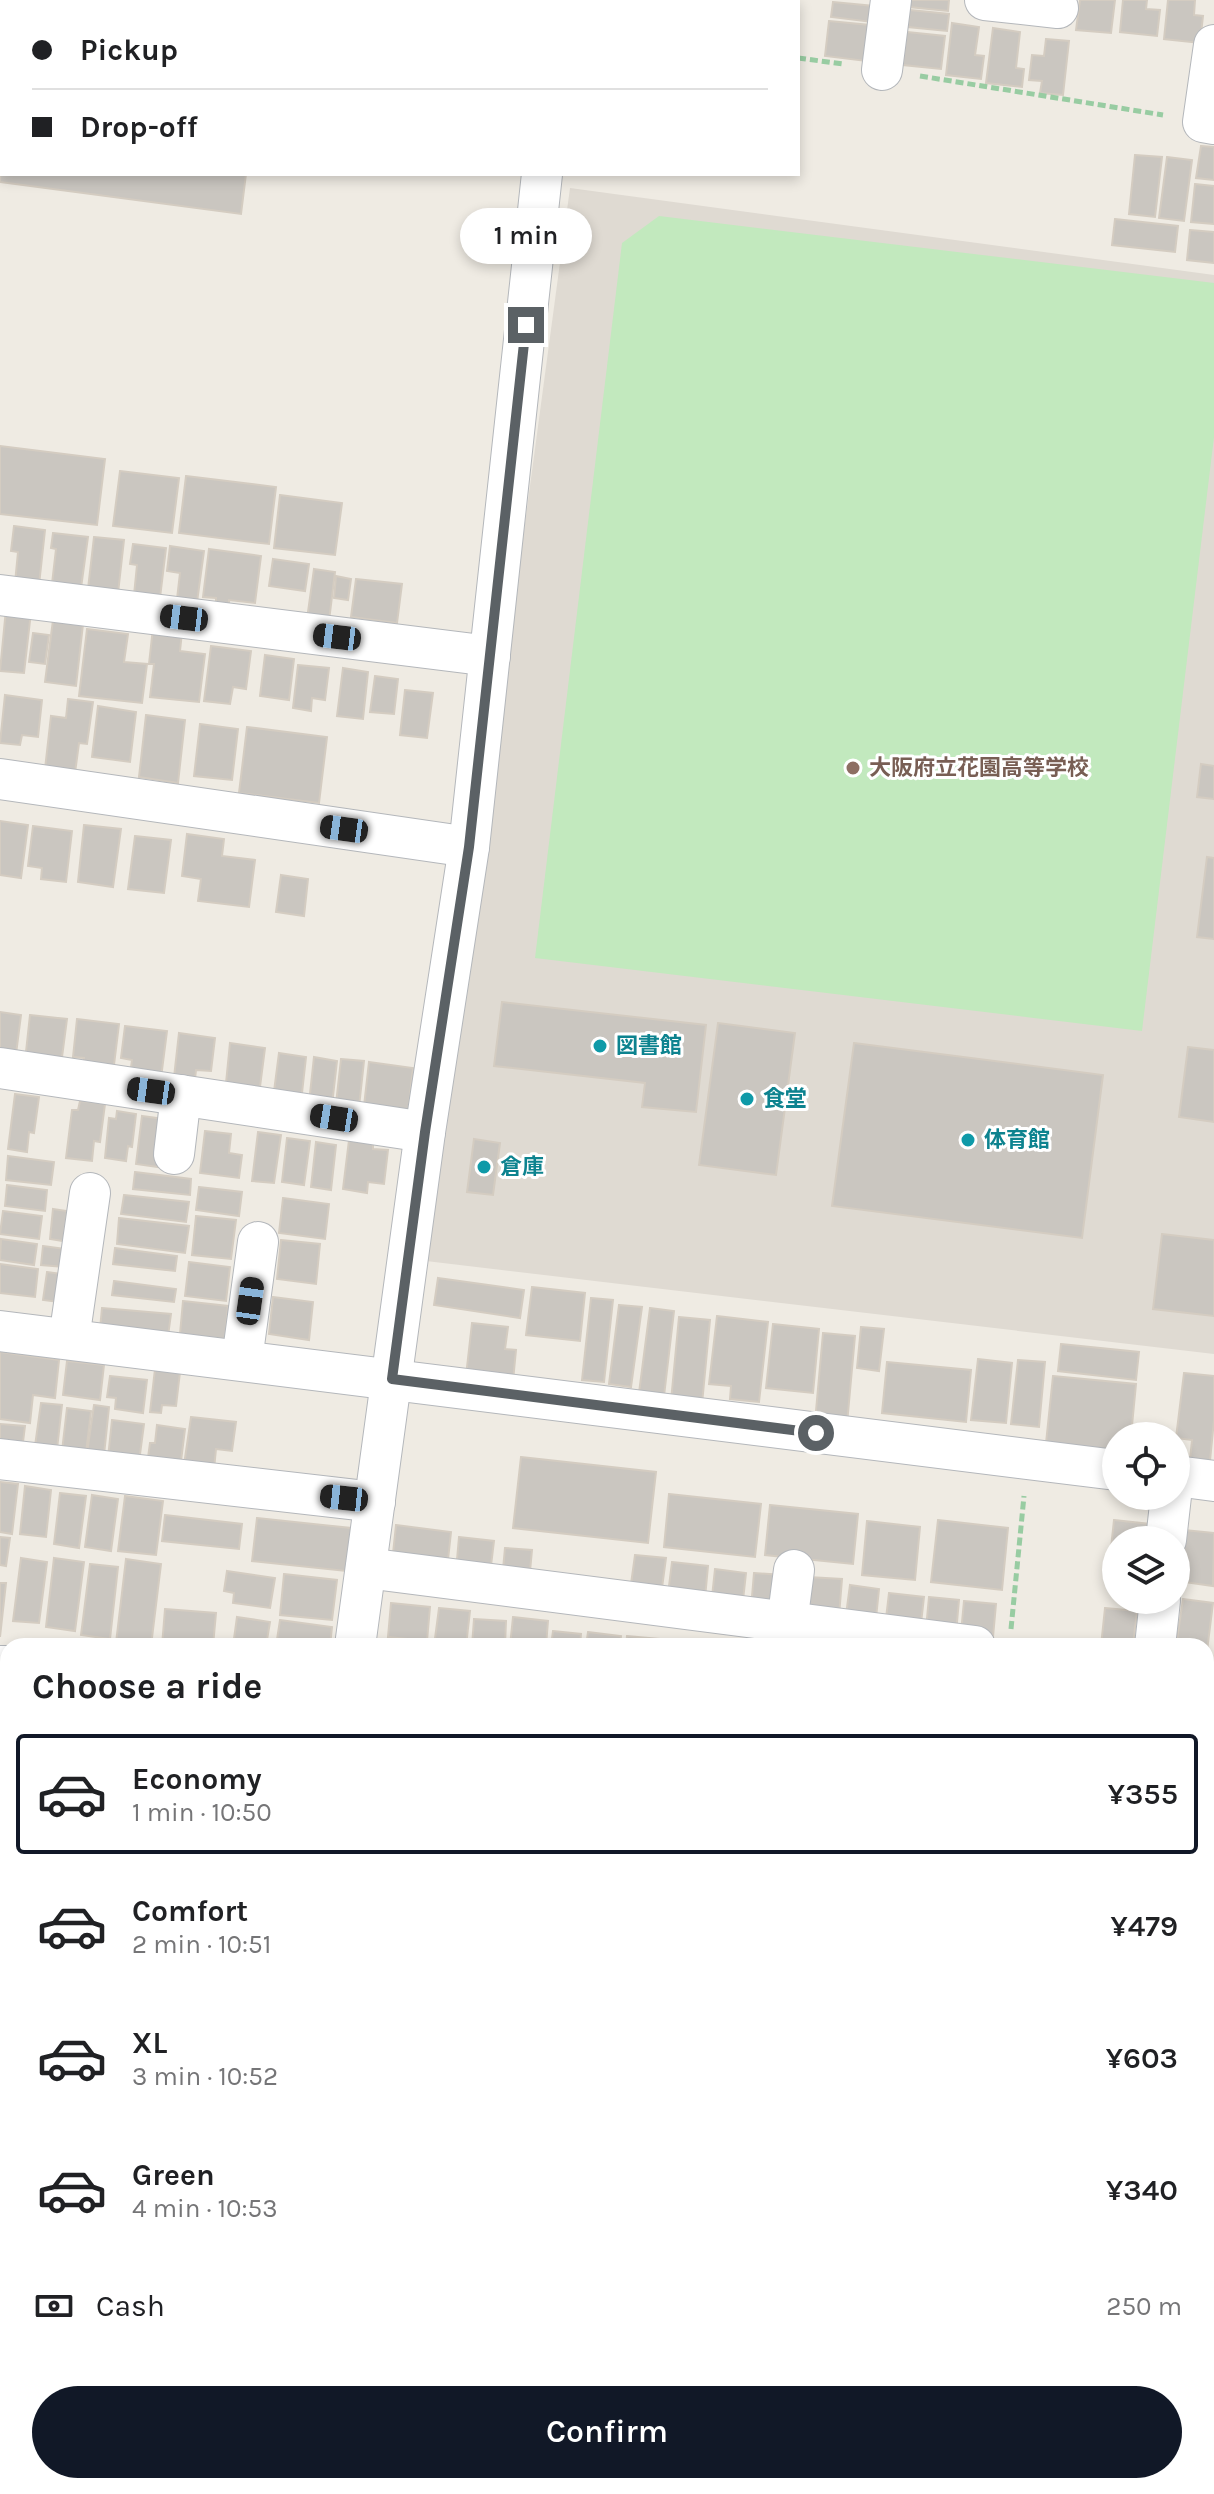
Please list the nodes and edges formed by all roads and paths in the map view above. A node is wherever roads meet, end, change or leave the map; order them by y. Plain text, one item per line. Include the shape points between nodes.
1 (891, 0) edge
2 (1214, 45) edge
3 (800, 58) edge
4 (882, 70) junction
5 (1209, 123) edge
6 (542, 176) edge
7 (0, 595) edge
8 (490, 656) junction
9 (0, 779) edge
10 (469, 847) junction
11 (0, 1068) edge
12 (181, 1095) junction
13 (425, 1132) junction
14 (174, 1154) dead end
15 (90, 1193) dead end
16 (258, 1242) dead end
17 (0, 1331) edge
18 (69, 1339) junction
19 (242, 1360) junction
20 (392, 1379) junction
21 (0, 1459) edge
22 (1028, 1461) junction
23 (1102, 1469) edge
24 (1190, 1478) edge
25 (1214, 1481) edge
26 (375, 1502) junction
27 (366, 1568) junction
28 (794, 1570) dead end
29 (1158, 1614) edge
30 (787, 1623) junction
31 (356, 1638) edge
32 (993, 1638) edge
33 (1156, 1638) edge

1 - 4 street
2 - 5 street
3 - 4 path
4 - 5 path
6 - 8 street
7 - 8 street
8 - 10 street
9 - 10 street
10 - 13 street
11 - 12 street
12 - 13 street
12 - 14 street
13 - 20 street
15 - 18 street
16 - 19 street
17 - 18 street
18 - 19 street
19 - 20 street
20 - 22 street
20 - 26 street
21 - 26 street
22 - 23 street
22 - 32 path
24 - 25 street
26 - 27 street
27 - 30 street
27 - 31 street
28 - 30 street
29 - 33 street
30 - 32 street

